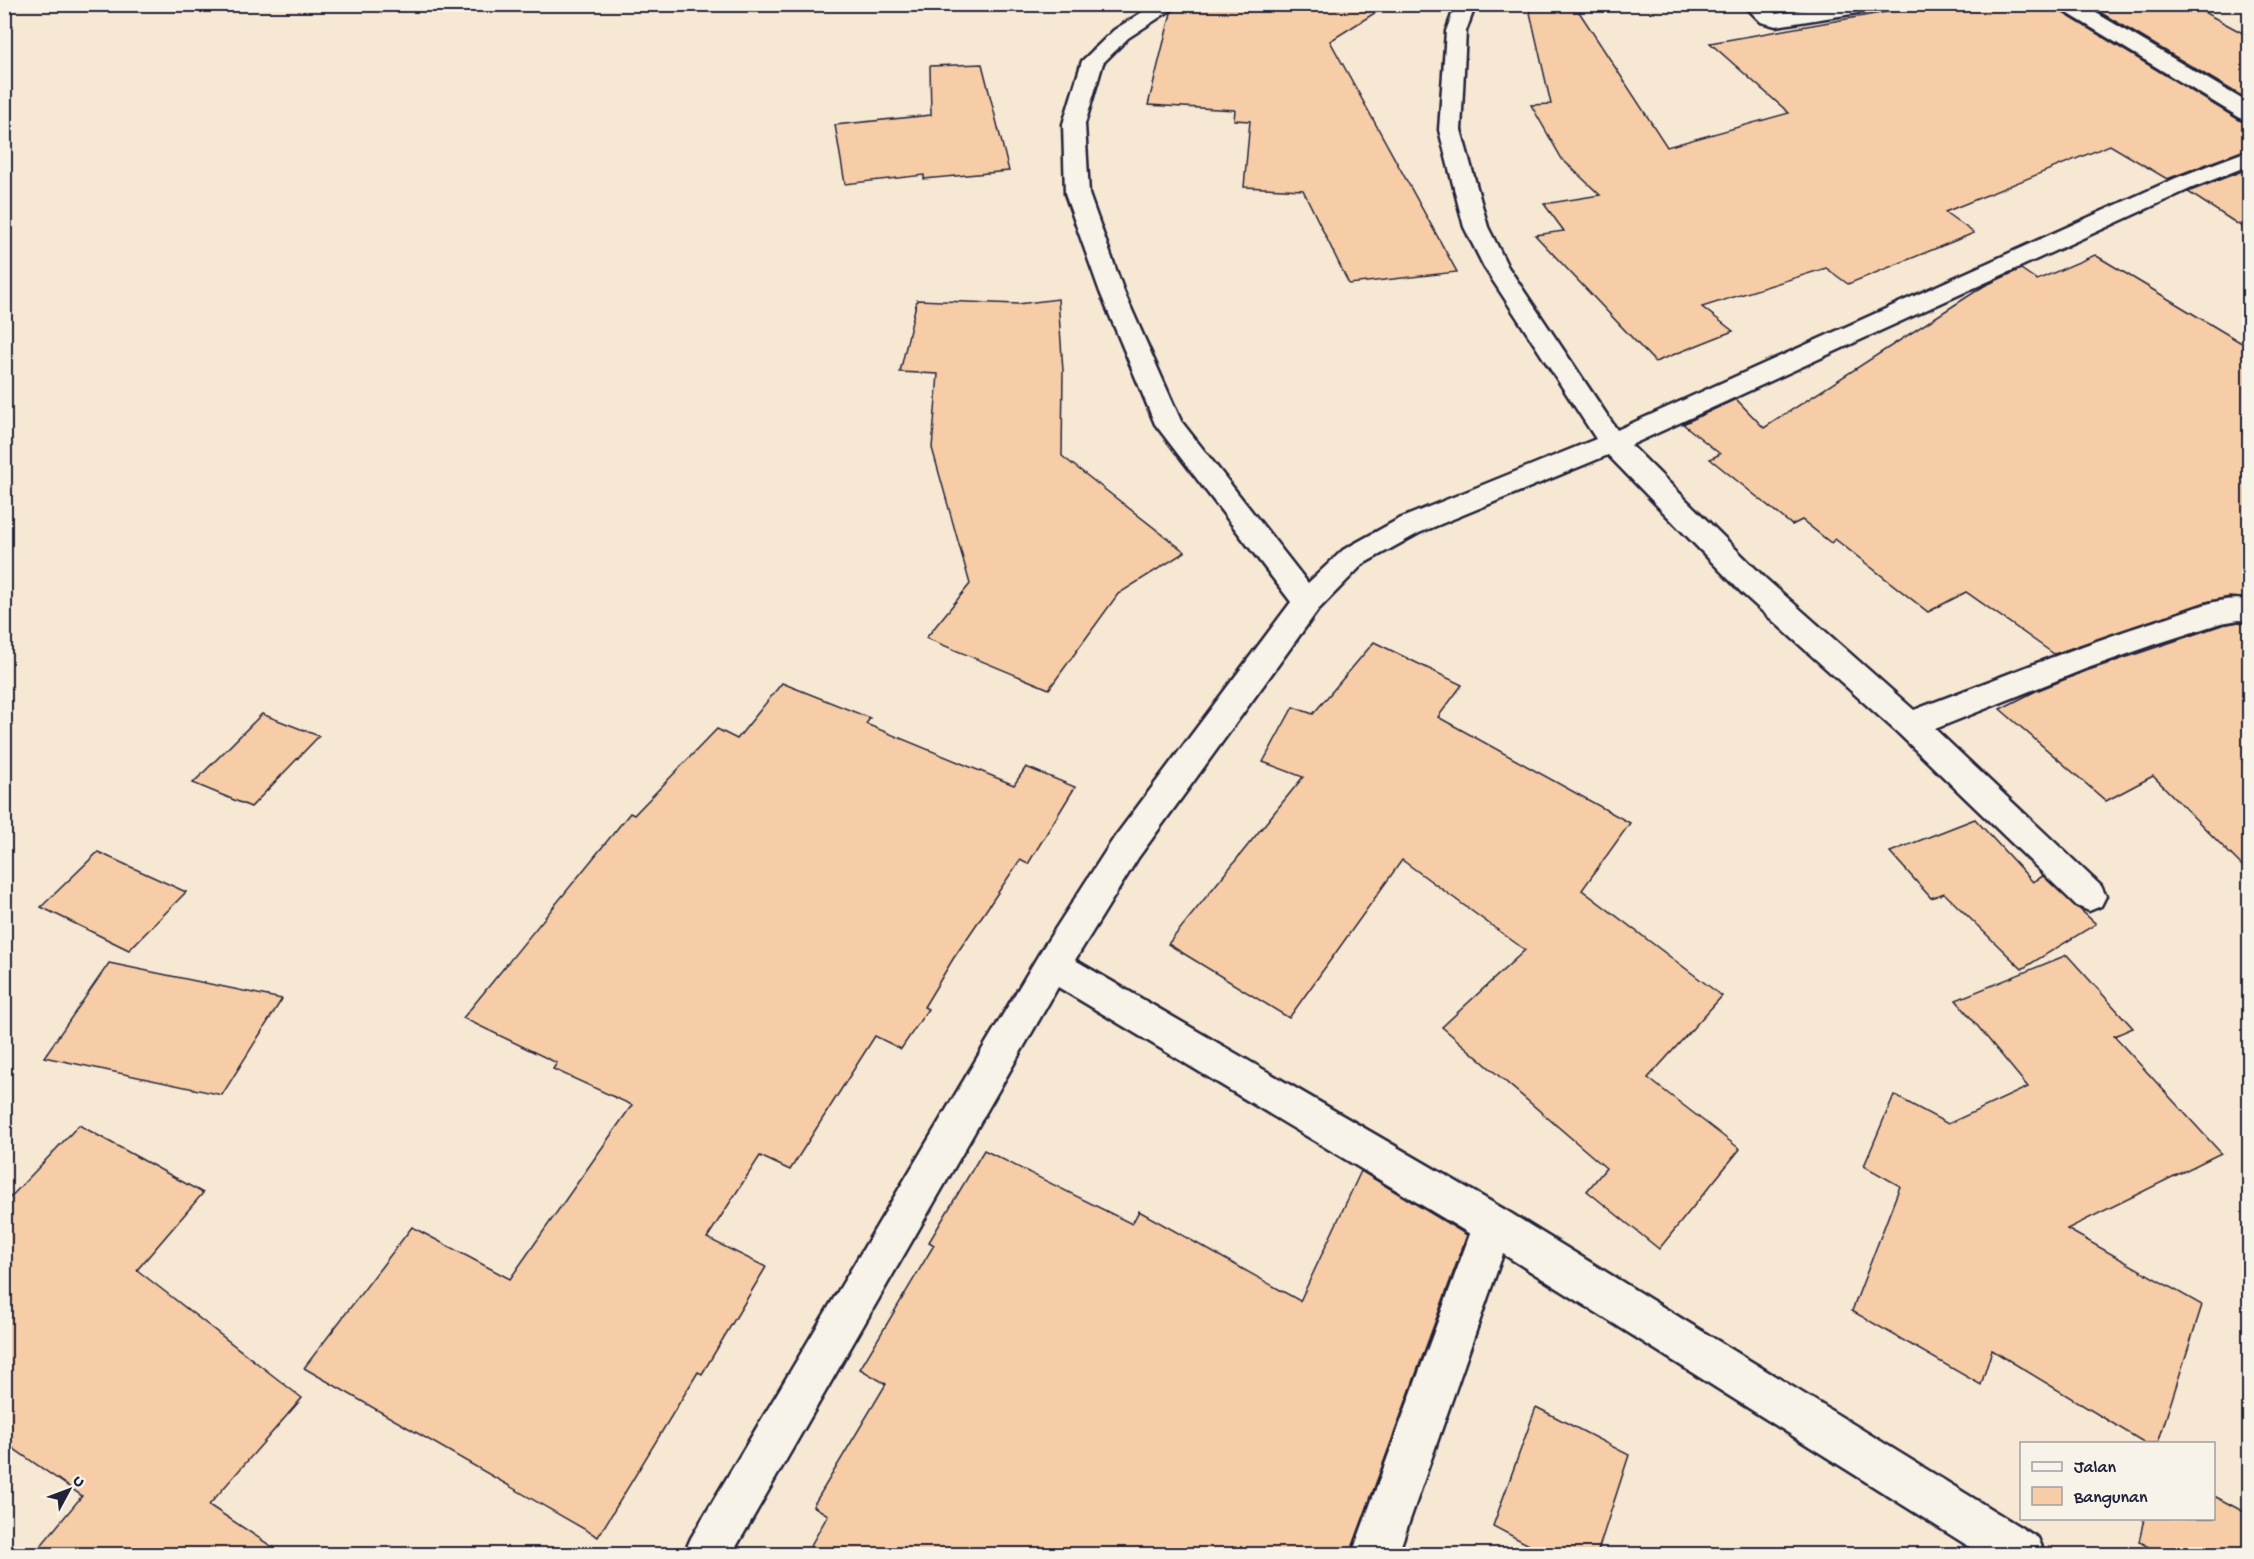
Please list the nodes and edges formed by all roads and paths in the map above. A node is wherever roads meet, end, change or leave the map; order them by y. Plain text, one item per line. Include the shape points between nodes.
1 (1170, 4) edge
2 (1466, 4) edge
3 (1753, 4) edge
4 (1877, 4) edge
5 (2066, 4) edge
6 (2250, 114) edge
7 (2250, 157) edge
8 (1612, 443) junction
9 (1307, 602) junction
10 (2250, 612) edge
11 (1910, 725) junction
12 (2089, 896) dead end
13 (1052, 965) junction
14 (1493, 1225) junction
15 (707, 1554) edge
16 (1376, 1554) edge
17 (2022, 1554) edge

1 - 9 street via 1121,34 1093,61 1074,124 1077,194 1112,292 1169,424
2 - 8 street via 1456,32 1450,130 1476,227 1496,267
3 - 4 street via 1776,20
5 - 6 street
7 - 8 street via 2184,183
8 - 9 street via 1409,526 1353,557
8 - 11 street via 1754,586
9 - 13 street via 1126,848
10 - 11 street via 2220,612 2137,639
11 - 12 street
13 - 14 street
13 - 15 street
14 - 16 street
14 - 17 street

